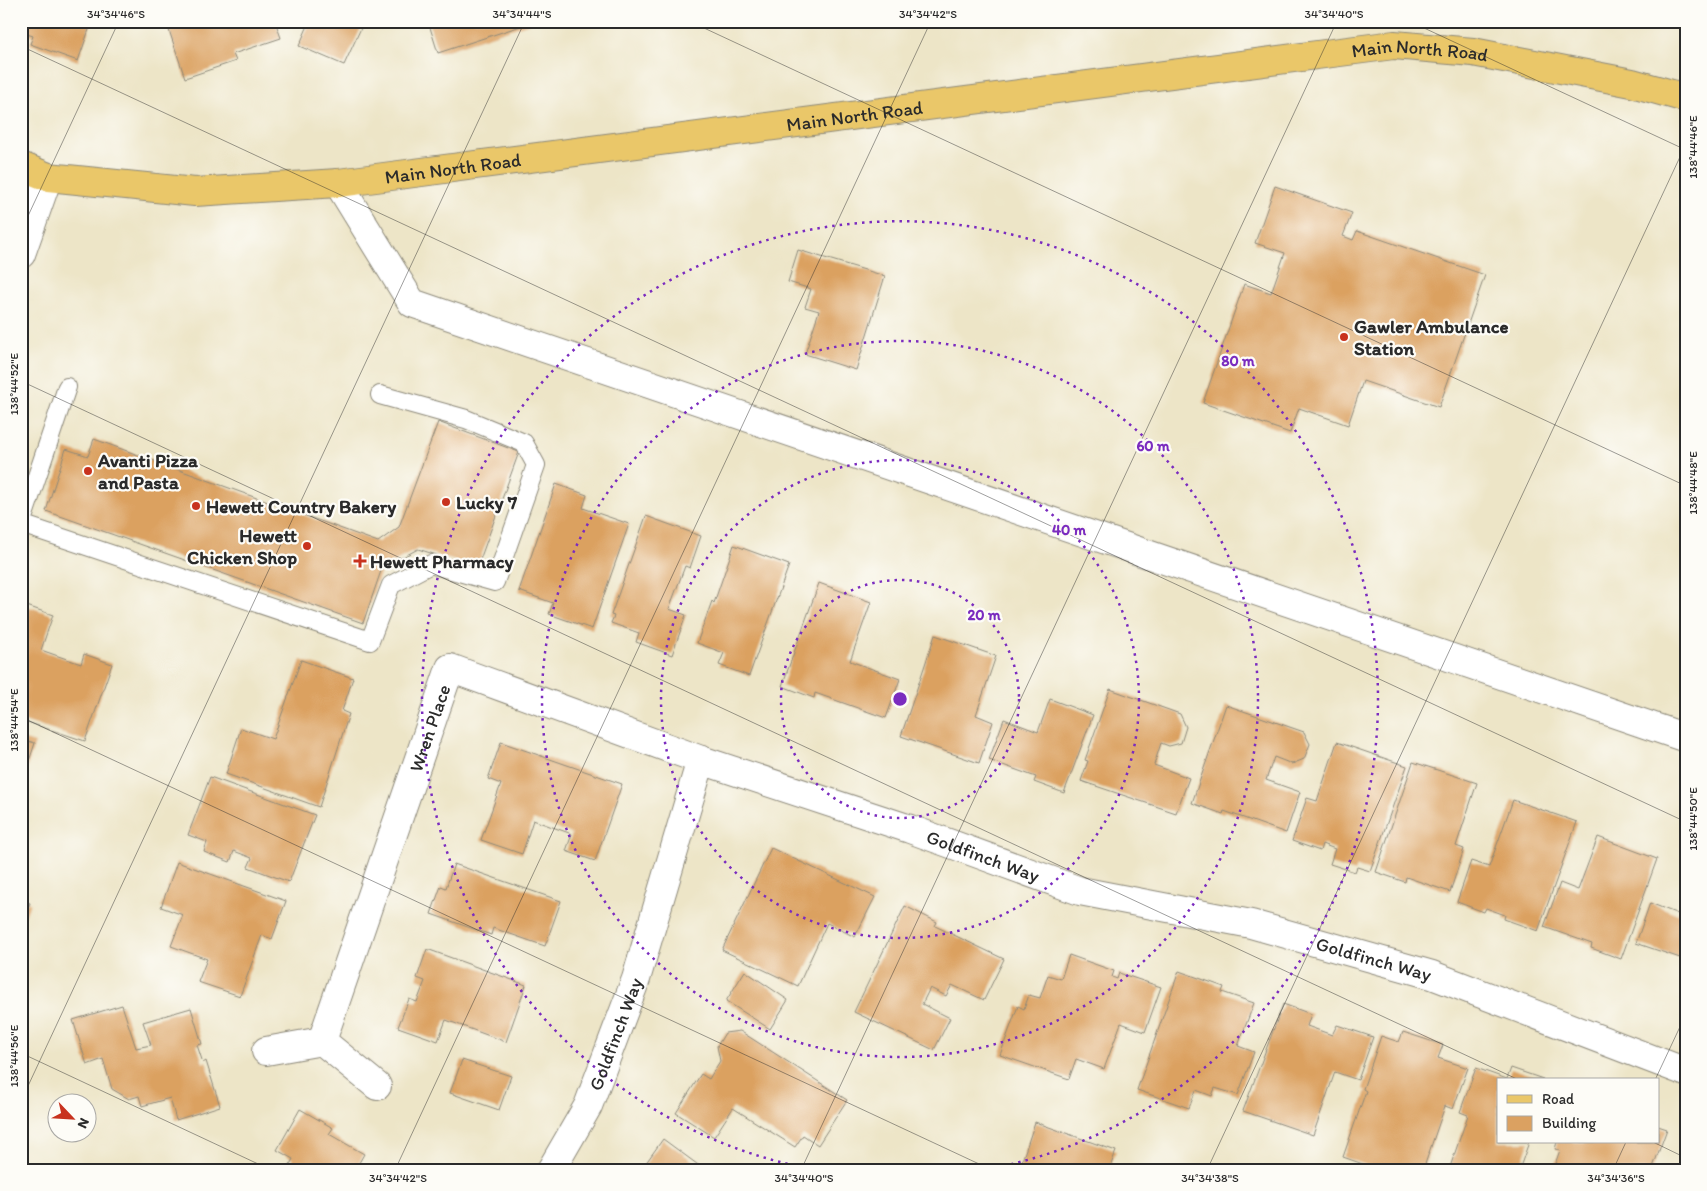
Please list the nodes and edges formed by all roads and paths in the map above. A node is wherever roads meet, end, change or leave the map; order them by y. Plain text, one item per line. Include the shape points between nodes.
1 (1686, 98) edge
2 (21, 166) edge
3 (48, 176) junction
4 (338, 183) junction
5 (21, 254) edge
6 (67, 387) dead end
7 (380, 395) dead end
8 (1686, 738) edge
9 (701, 760) junction
10 (322, 1041) junction
11 (266, 1051) dead end
12 (1686, 1072) edge
13 (377, 1086) dead end
14 (551, 1170) edge

1 - 4 main road, Main North Road via 1632,83 1473,52 1394,45
2 - 3 main road, Main North Road
3 - 4 main road, Main North Road via 195,192
3 - 5 street
4 - 8 street via 412,303
6 - 7 lane via 21,524 370,641 391,586 431,564 495,582 536,465 524,443 466,419
9 - 10 street, Wren Place via 450,668
9 - 12 street, Goldfinch Way via 910,829 1080,891 1251,924 1432,974
9 - 14 street, Goldfinch Way via 636,979 588,1106
10 - 11 street
10 - 13 street

